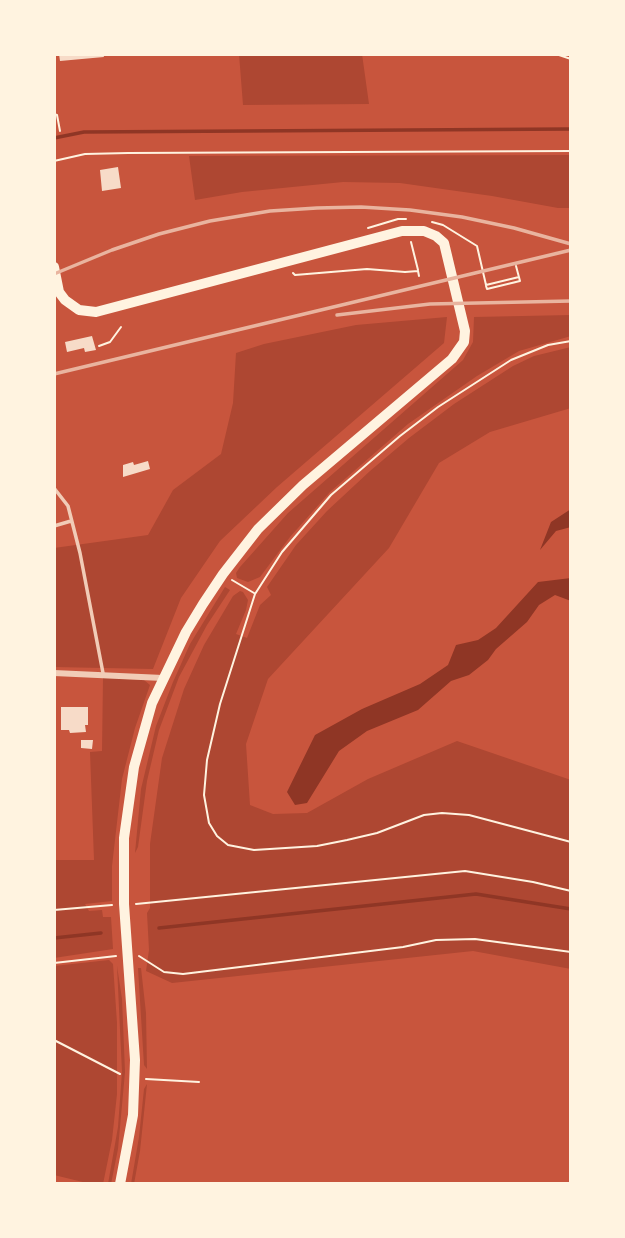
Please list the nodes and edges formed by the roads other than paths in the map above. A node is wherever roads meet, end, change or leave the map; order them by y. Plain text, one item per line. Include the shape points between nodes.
1 (54, 267) edge
2 (54, 488) edge
3 (71, 521) junction
4 (54, 526) edge
5 (54, 673) edge
6 (103, 673) junction
7 (163, 678) junction
8 (120, 1184) edge

1 - 7 main road via 65,300 79,310 96,312 408,230 436,236 449,258 464,318 464,342 452,359 258,529 186,632
2 - 3 lane via 68,506
3 - 4 lane
3 - 6 lane
5 - 6 street
6 - 7 street
7 - 8 main road via 140,740 124,838 134,1078 133,1115

